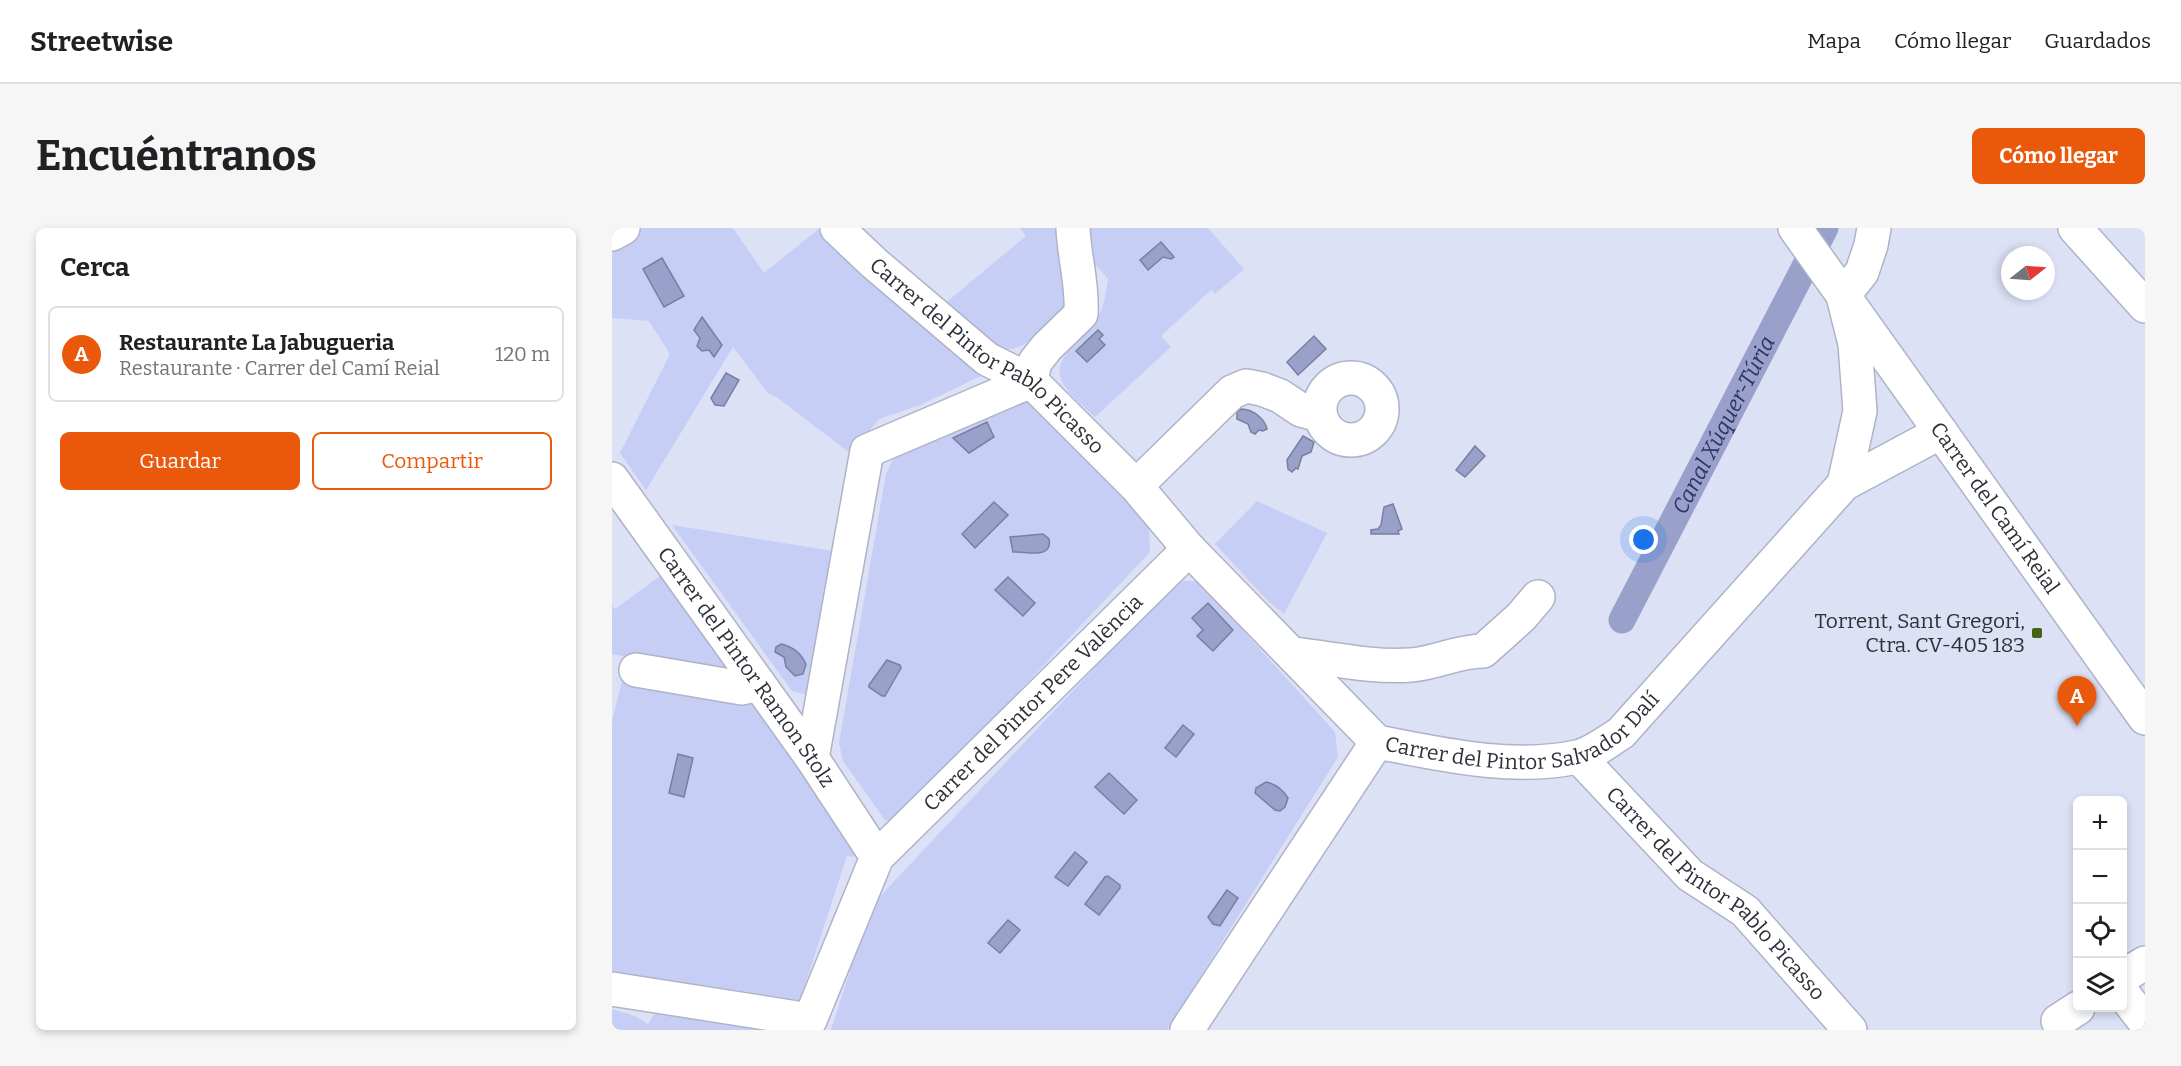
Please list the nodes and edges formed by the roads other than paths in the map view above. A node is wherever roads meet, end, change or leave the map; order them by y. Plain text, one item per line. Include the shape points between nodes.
1 (623, 228) edge
2 (837, 228) edge
3 (1073, 228) edge
4 (1874, 228) edge
5 (2075, 228) edge
6 (1797, 230) edge
7 (612, 234) edge
8 (1839, 290) junction
9 (2145, 306) edge
10 (1031, 381) junction
11 (1320, 415) dead end
12 (1941, 432) junction
13 (612, 478) edge
14 (1844, 483) junction
15 (1136, 486) junction
16 (1189, 549) junction
17 (1538, 597) dead end
18 (1292, 654) junction
19 (636, 670) dead end
20 (759, 684) junction
21 (2145, 718) edge
22 (1377, 742) junction
23 (1579, 757) junction
24 (812, 758) junction
25 (877, 857) junction
26 (2145, 963) edge
27 (2127, 974) edge
28 (612, 989) edge
29 (2127, 999) edge
30 (2145, 1022) edge
31 (1187, 1030) edge
32 (1850, 1030) edge

1 - 7 street
2 - 10 street, Carrer del Pintor Pablo Picasso via 987,359
3 - 10 street via 1081,314 1035,362
4 - 8 street via 1862,272
5 - 9 street
6 - 8 street, Carrer del Camí Reial
8 - 12 street, Carrer del Camí Reial
8 - 14 street, Carrer del Pintor Salvador Dalí via 1855,344 1860,411
10 - 15 street, Carrer del Pintor Pablo Picasso
10 - 24 street via 867,451
11 - 15 street via 1300,410 1262,388 1245,386 1232,392
12 - 14 street, Carrer del Pintor Salvador Dalí
12 - 21 street, Carrer del Camí Reial
13 - 20 street, Carrer del Pintor Ramon Stolz
14 - 23 street, Carrer del Pintor Salvador Dalí via 1621,733
15 - 16 street, Carrer del Pintor Pablo Picasso
16 - 18 street, Carrer del Pintor Pablo Picasso
16 - 25 street, Carrer del Pintor Pere València
17 - 18 street via 1483,651 1412,665 1375,665
18 - 22 street, Carrer del Pintor Pablo Picasso
19 - 20 street via 742,688
20 - 24 street, Carrer del Pintor Ramon Stolz
22 - 23 street, Carrer del Pintor Salvador Dalí via 1466,758 1524,762
22 - 31 street, Carrer del Pintor Salvador Dalí
23 - 32 street, Carrer del Pintor Pablo Picasso via 1690,875 1745,911
24 - 25 street, Carrer del Pintor Ramon Stolz
25 - 28 street via 810,1020
26 - 27 street
29 - 30 street

